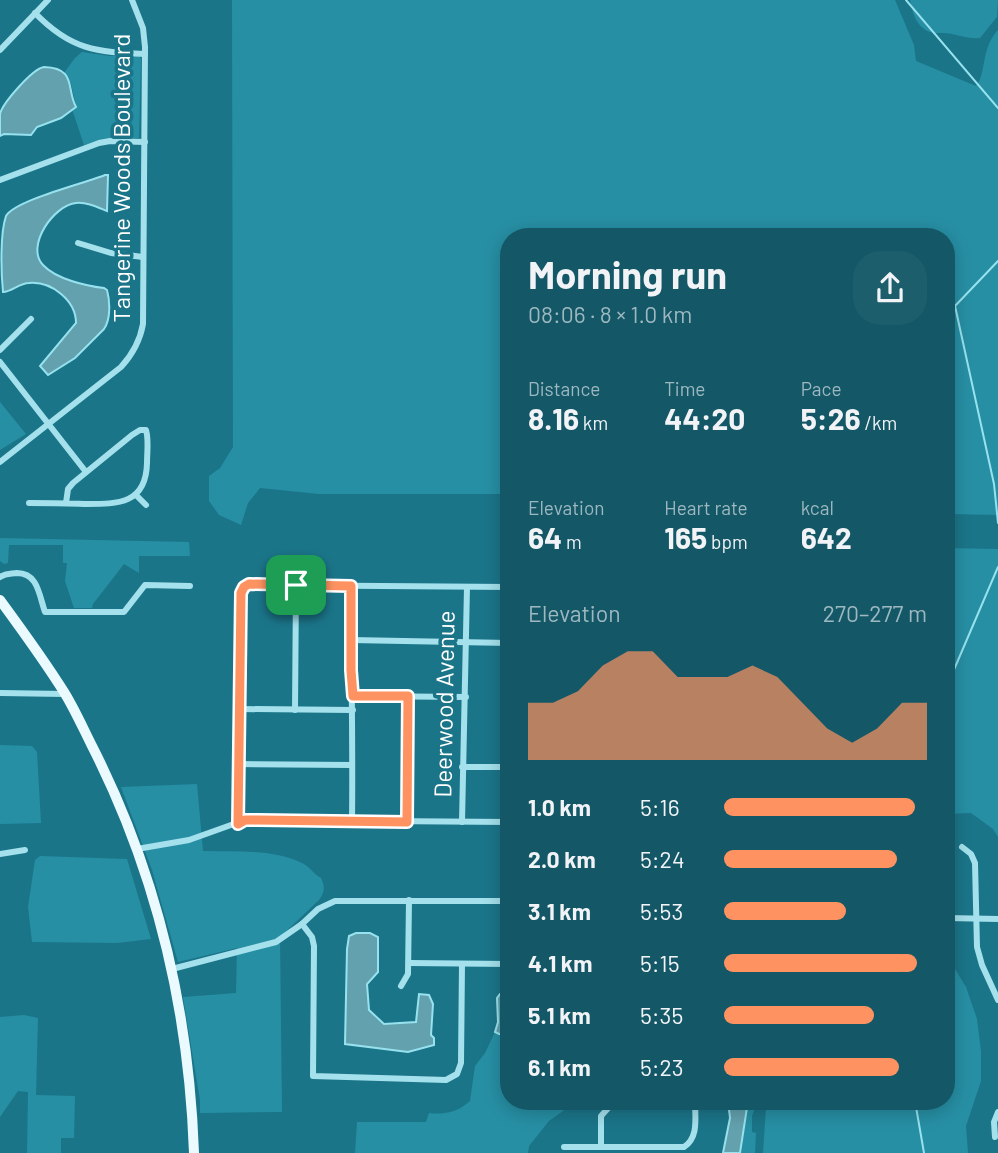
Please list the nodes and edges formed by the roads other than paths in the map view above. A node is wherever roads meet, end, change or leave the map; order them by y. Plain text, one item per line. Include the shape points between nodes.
1 (48, 0) edge
2 (132, 0) edge
3 (35, 13) junction
4 (0, 50) edge
5 (145, 54) junction
6 (145, 142) junction
7 (0, 180) edge
8 (78, 243) dead end
9 (143, 257) junction
10 (31, 319) dead end
11 (0, 349) edge
12 (0, 362) edge
13 (48, 424) junction
14 (0, 462) edge
15 (86, 472) junction
16 (136, 495) junction
17 (29, 503) dead end
18 (66, 503) junction
19 (146, 505) dead end
20 (0, 577) edge
21 (296, 585) junction
22 (190, 586) dead end
23 (351, 586) junction
24 (467, 587) junction
25 (500, 587) edge
26 (0, 600) edge
27 (351, 640) junction
28 (467, 642) junction
29 (500, 643) edge
30 (0, 693) edge
31 (65, 694) junction
32 (353, 696) junction
33 (408, 696) junction
34 (466, 697) junction
35 (240, 709) junction
36 (295, 710) junction
37 (353, 710) junction
38 (238, 764) junction
39 (352, 765) junction
40 (462, 767) junction
41 (500, 767) edge
42 (352, 820) junction
43 (407, 822) junction
44 (462, 822) junction
45 (500, 822) edge
46 (238, 824) junction
47 (962, 847) dead end
48 (137, 849) junction
49 (25, 850) dead end
50 (0, 854) edge
51 (409, 900) junction
52 (500, 901) edge
53 (955, 918) edge
54 (976, 919) junction
55 (998, 919) edge
56 (302, 924) junction
57 (409, 963) junction
58 (462, 964) junction
59 (500, 964) edge
60 (172, 969) junction
61 (995, 984) edge
62 (401, 986) dead end
63 (998, 1000) edge
64 (606, 1110) edge
65 (695, 1110) edge
66 (998, 1112) edge
67 (995, 1137) dead end
68 (564, 1147) dead end
69 (601, 1147) junction
70 (194, 1153) edge

1 - 3 street
2 - 5 street, Tangerine Woods Boulevard via 143,28
3 - 4 street
3 - 5 street via 58,34 84,48
5 - 6 street, Tangerine Woods Boulevard
6 - 7 street via 110,141
6 - 9 street, Tangerine Woods Boulevard
8 - 9 street
9 - 13 street, Tangerine Woods Boulevard via 142,324 134,351 121,367
10 - 11 street
12 - 13 street
13 - 14 street, Tangerine Woods Boulevard
13 - 15 street
15 - 16 street via 132,435 146,430 146,474
15 - 18 street via 68,489
16 - 18 street via 117,504
16 - 19 street
17 - 18 street
20 - 22 street via 26,573 34,578 45,612 124,612 145,585
21 - 23 street
21 - 35 street via 249,584 242,590
21 - 36 street
23 - 24 street
23 - 27 street
24 - 25 street
24 - 28 street, Deerwood Avenue
26 - 31 main road
27 - 28 street
27 - 32 street
28 - 29 street
28 - 34 street, Deerwood Avenue
30 - 31 street
31 - 48 main road via 105,771
32 - 33 street
32 - 37 street
33 - 34 street
33 - 43 street
34 - 40 street, Deerwood Avenue
35 - 36 street
35 - 38 street
36 - 37 street
37 - 39 street
38 - 39 street
38 - 46 street
39 - 42 street
40 - 41 street
40 - 44 street, Deerwood Avenue
42 - 43 street
42 - 46 street via 245,820
43 - 44 street
44 - 45 street
46 - 48 street via 189,840
47 - 54 street via 975,863
48 - 60 main road
49 - 50 street
51 - 52 street
51 - 56 street via 335,901
51 - 57 street
53 - 54 street
54 - 55 street
54 - 61 street via 979,954
56 - 58 street via 314,946 313,1076 446,1080 454,1076 460,1063
56 - 60 street via 276,942
57 - 58 street
57 - 62 street
58 - 59 street
60 - 70 main road
61 - 63 street
64 - 69 street via 601,1116
65 - 69 street via 695,1133 684,1147
66 - 67 street
68 - 69 street

